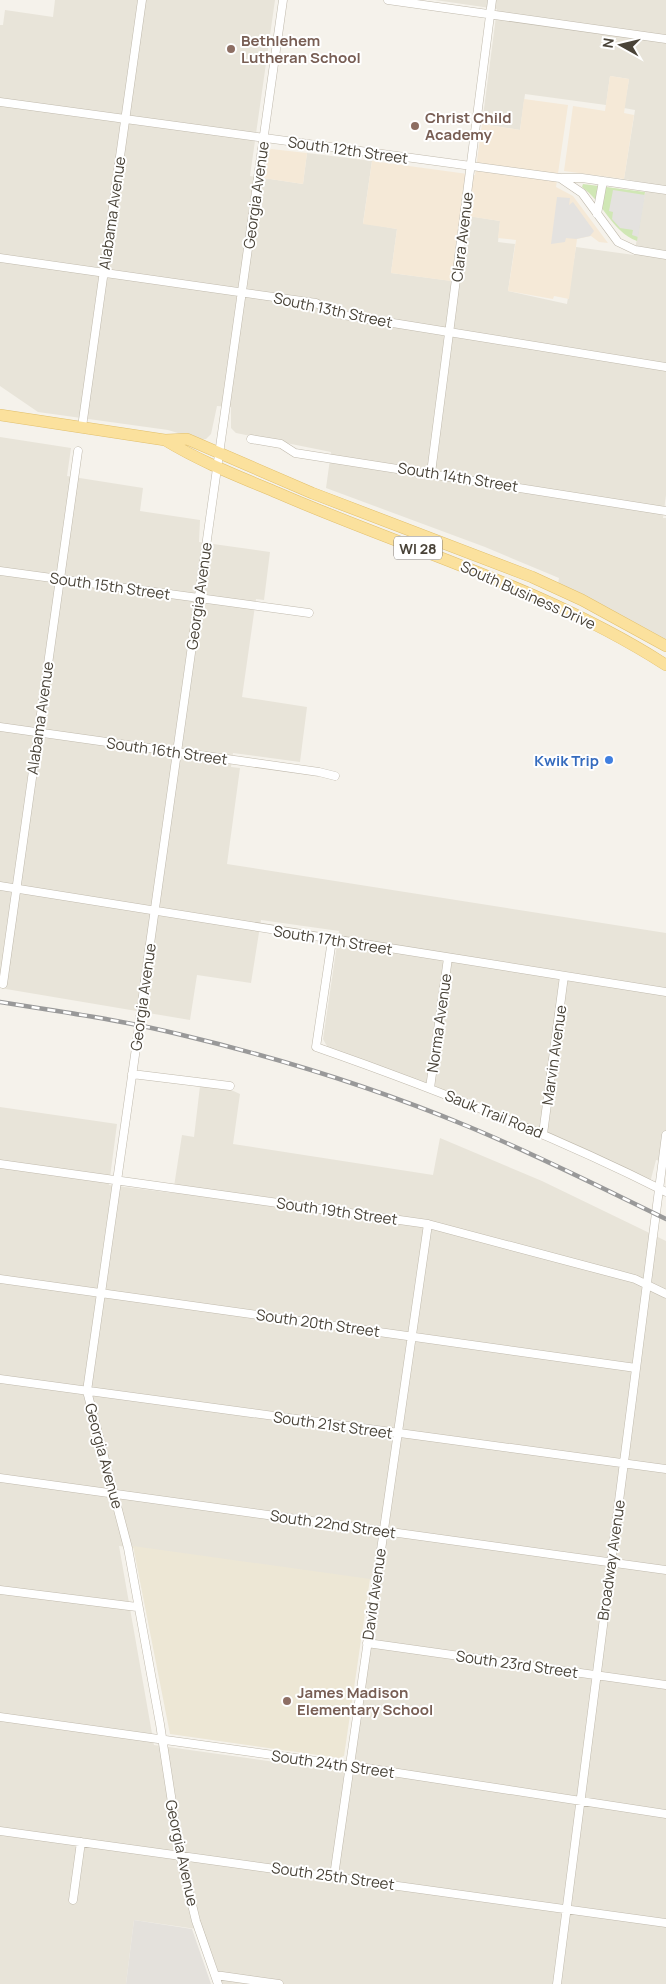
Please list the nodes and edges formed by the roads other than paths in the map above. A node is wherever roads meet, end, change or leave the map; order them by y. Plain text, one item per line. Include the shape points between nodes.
1 (142, 0) edge
2 (283, 0) edge
3 (388, 0) edge
4 (492, 0) edge
5 (490, 14) junction
6 (666, 39) edge
7 (0, 102) edge
8 (125, 119) junction
9 (264, 138) junction
10 (471, 167) junction
11 (560, 178) junction
12 (603, 181) junction
13 (666, 190) edge
14 (597, 214) junction
15 (666, 255) edge
16 (0, 258) edge
17 (103, 272) junction
18 (242, 292) junction
19 (450, 333) junction
20 (666, 367) edge
21 (0, 415) edge
22 (76, 426) junction
23 (251, 439) dead end
24 (166, 440) junction
25 (78, 451) dead end
26 (219, 452) junction
27 (217, 467) junction
28 (431, 473) junction
29 (666, 511) edge
30 (0, 571) edge
31 (60, 579) junction
32 (198, 598) junction
33 (309, 613) dead end
34 (666, 646) edge
35 (666, 665) edge
36 (0, 727) edge
37 (38, 733) junction
38 (177, 752) junction
39 (334, 776) dead end
40 (0, 886) edge
41 (16, 889) junction
42 (154, 911) junction
43 (332, 940) junction
44 (448, 958) junction
45 (564, 976) junction
46 (3, 984) dead end
47 (666, 992) edge
48 (132, 1074) junction
49 (230, 1086) dead end
50 (430, 1088) junction
51 (544, 1134) junction
52 (666, 1135) edge
53 (0, 1164) edge
54 (117, 1179) junction
55 (662, 1190) edge
56 (428, 1224) junction
57 (0, 1279) edge
58 (647, 1284) junction
59 (101, 1293) junction
60 (666, 1294) edge
61 (412, 1336) junction
62 (636, 1368) junction
63 (0, 1379) edge
64 (87, 1391) junction
65 (398, 1434) junction
66 (624, 1465) junction
67 (666, 1469) edge
68 (0, 1478) edge
69 (115, 1493) junction
70 (383, 1531) junction
71 (611, 1562) junction
72 (666, 1570) edge
73 (0, 1590) edge
74 (137, 1607) junction
75 (367, 1643) junction
76 (596, 1675) junction
77 (666, 1685) edge
78 (0, 1717) edge
79 (162, 1739) junction
80 (350, 1766) junction
81 (580, 1802) junction
82 (666, 1814) edge
83 (0, 1831) edge
84 (81, 1842) junction
85 (180, 1855) junction
86 (334, 1876) junction
87 (73, 1900) dead end
88 (566, 1910) junction
89 (666, 1923) edge
90 (214, 1975) junction
91 (218, 1984) edge
92 (279, 1984) edge
93 (557, 1984) edge

1 - 8 street, Alabama Avenue
2 - 9 street, Georgia Avenue
3 - 5 street
4 - 5 street, Clara Avenue
5 - 6 street
5 - 10 street, Clara Avenue
7 - 8 street, South 12th Street
8 - 9 street, South 12th Street
8 - 17 street, Alabama Avenue
9 - 10 street, South 12th Street
9 - 18 street, Georgia Avenue
10 - 11 street, South 12th Street
10 - 19 street, Clara Avenue
11 - 12 street
11 - 14 street, South 12th Street via 577,188
12 - 13 street
12 - 14 street
14 - 15 street, South 12th Street via 618,242 635,250
16 - 17 street, South 13th Street
17 - 18 street, South 13th Street
17 - 22 street, Alabama Avenue
18 - 19 street, South 13th Street via 316,303 337,314
18 - 26 street, Georgia Avenue
19 - 20 street, South 13th Street
19 - 28 street, Clara Avenue
21 - 22 main road, WI 28
22 - 24 main road, WI 28
23 - 28 street, South 14th Street via 283,445 295,453
24 - 26 main road, WI 28 via 184,438
24 - 27 main road, South Business Drive / WI 28
25 - 31 street, Alabama Avenue
26 - 27 street, Georgia Avenue
26 - 34 main road, South Business Drive / WI 28 via 312,493 532,577
27 - 32 street, Georgia Avenue
27 - 35 main road, South Business Drive / WI 28 via 321,512 503,580 626,639
28 - 29 street, South 14th Street
30 - 31 street, South 15th Street
31 - 32 street, South 15th Street
31 - 37 street, Alabama Avenue
32 - 33 street, South 15th Street
32 - 38 street, Georgia Avenue
36 - 37 street, South 16th Street
37 - 38 street, South 16th Street
37 - 41 street, Alabama Avenue
38 - 39 street, South 16th Street
38 - 42 street, Georgia Avenue
40 - 41 street, South 17th Street
41 - 42 street, South 17th Street
41 - 46 street, Alabama Avenue
42 - 43 street, South 17th Street
42 - 48 street, Georgia Avenue, bridge
43 - 44 street, South 17th Street
43 - 50 street, Sauk Trail Road via 316,1047
44 - 45 street, South 17th Street
44 - 50 street, Norma Avenue
45 - 47 street, South 17th Street
45 - 51 street, Marvin Avenue
48 - 49 street
48 - 54 street, Georgia Avenue
50 - 51 street, Sauk Trail Road
51 - 55 street, Sauk Trail Road
52 - 55 street, Broadway Avenue
53 - 54 street, South 19th Street
54 - 56 street, South 19th Street
54 - 59 street, Georgia Avenue
55 - 58 street, Broadway Avenue
56 - 58 street, South 19th Street
56 - 61 street, David Avenue
57 - 59 street, South 20th Street
58 - 60 street, South 19th Street
58 - 62 street, Broadway Avenue
59 - 61 street, South 20th Street
59 - 64 street, Georgia Avenue
61 - 62 street, South 20th Street
61 - 65 street, David Avenue
62 - 66 street, Broadway Avenue
63 - 64 street, South 21st Street
64 - 65 street, South 21st Street
64 - 69 street, Georgia Avenue
65 - 66 street, South 21st Street
65 - 70 street, David Avenue
66 - 67 street, South 21st Street
66 - 71 street, Broadway Avenue
68 - 69 street, South 22nd Street
69 - 70 street, South 22nd Street
69 - 74 street, Georgia Avenue
70 - 71 street, South 22nd Street
70 - 75 street, David Avenue
71 - 72 street, South 22nd Street
71 - 76 street, Broadway Avenue
73 - 74 street
74 - 79 street, Georgia Avenue
75 - 76 street, South 23rd Street
75 - 80 street, David Avenue
76 - 77 street, South 23rd Street
76 - 81 street, Broadway Avenue
78 - 79 street, South 24th Street
79 - 80 street, South 24th Street
79 - 85 street, Georgia Avenue
80 - 81 street, South 24th Street
80 - 86 street, David Avenue
81 - 82 street, South 24th Street
81 - 88 street, Broadway Avenue
83 - 84 street, South 25th Street
84 - 85 street, South 25th Street
84 - 87 street
85 - 86 street, South 25th Street
85 - 90 street, Georgia Avenue via 196,1921
86 - 88 street, South 25th Street
88 - 89 street, South 25th Street
88 - 93 street, Broadway Avenue
90 - 91 street, Georgia Avenue
90 - 92 street

